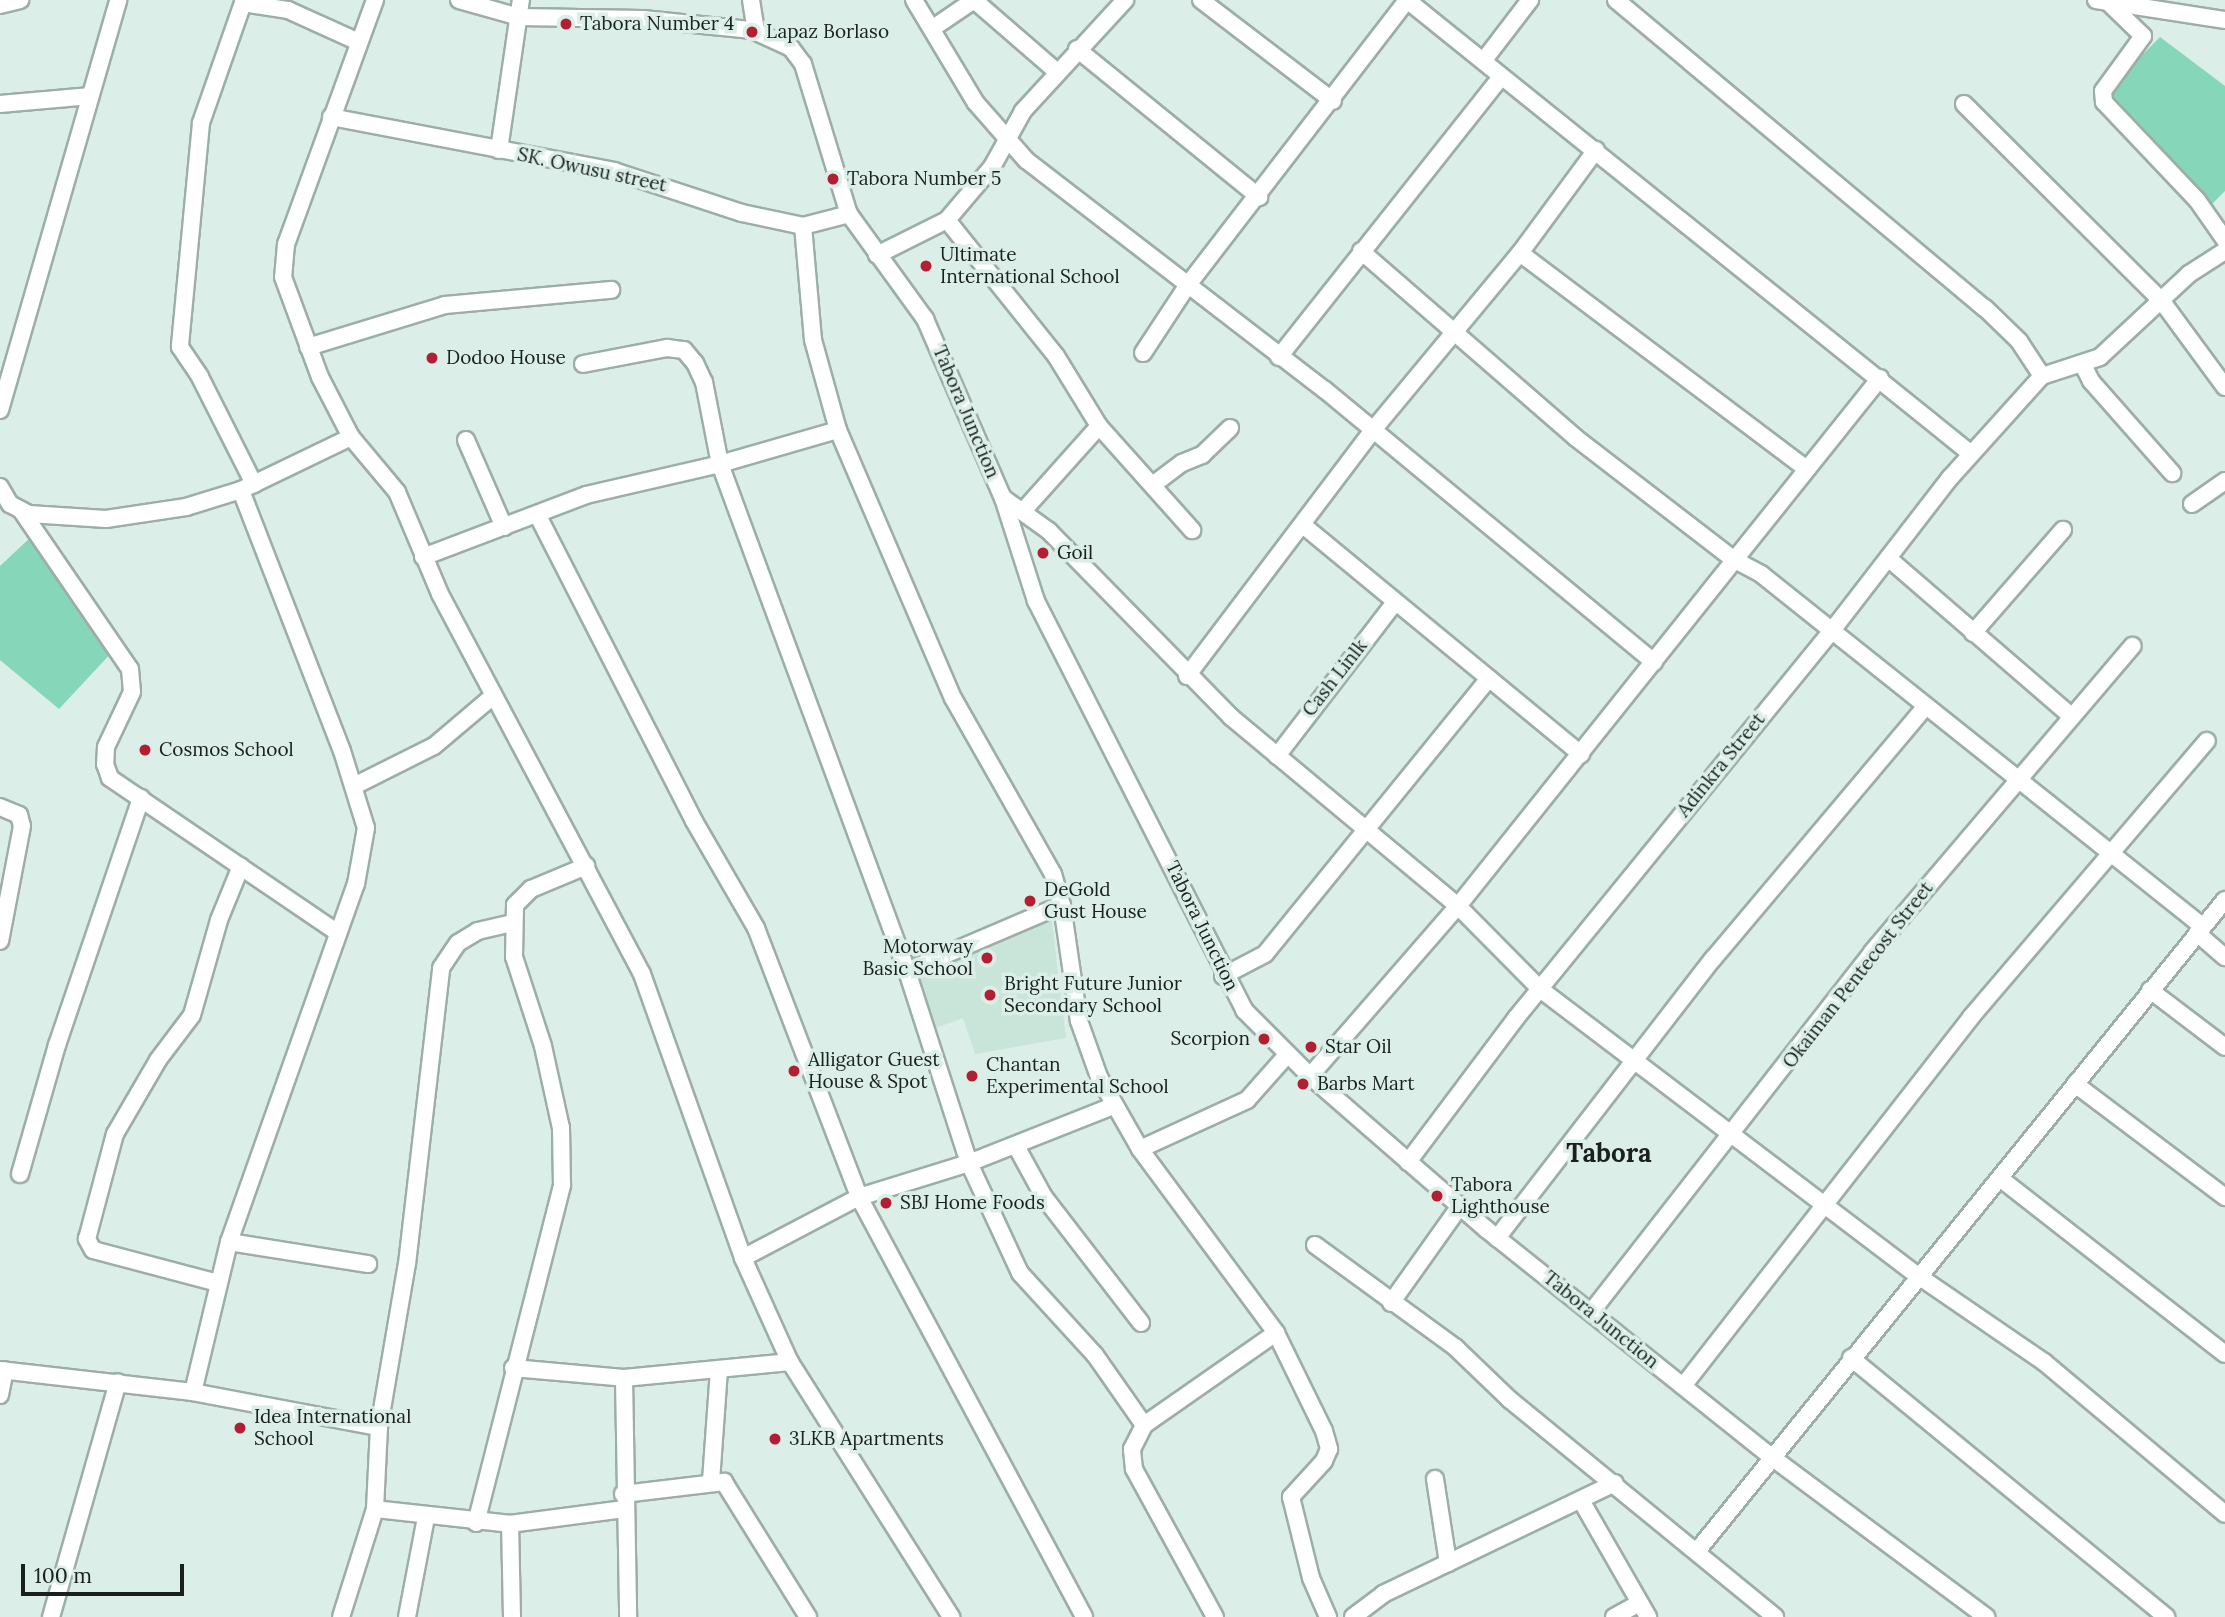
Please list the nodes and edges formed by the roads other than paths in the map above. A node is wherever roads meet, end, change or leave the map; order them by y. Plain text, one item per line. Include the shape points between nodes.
1 (20, 0) edge
2 (118, 0) edge
3 (375, 0) edge
4 (460, 0) edge
5 (521, 0) edge
6 (751, 0) edge
7 (914, 0) edge
8 (974, 0) edge
9 (1125, 0) edge
10 (1201, 0) edge
11 (1407, 0) edge
12 (1530, 0) edge
13 (1616, 0) edge
14 (243, 1) edge
15 (2103, 2) edge
16 (0, 5) edge
17 (519, 17) junction
18 (2225, 20) edge
19 (933, 28) junction
20 (757, 31) junction
21 (359, 42) junction
22 (1077, 49) junction
23 (1484, 60) junction
24 (1057, 72) junction
25 (1502, 77) junction
26 (91, 96) junction
27 (1333, 101) junction
28 (0, 104) edge
29 (1965, 104) dead end
30 (331, 117) junction
31 (1004, 140) junction
32 (499, 150) junction
33 (1596, 150) junction
34 (1259, 197) junction
35 (849, 214) junction
36 (947, 220) junction
37 (803, 226) junction
38 (2225, 240) edge
39 (1361, 251) junction
40 (2225, 251) edge
41 (1520, 253) junction
42 (877, 255) junction
43 (1187, 286) junction
44 (611, 290) dead end
45 (2161, 300) junction
46 (1451, 333) junction
47 (308, 347) junction
48 (1143, 353) dead end
49 (1279, 358) junction
50 (583, 365) dead end
51 (2081, 366) junction
52 (2042, 376) junction
53 (1880, 378) junction
54 (2225, 387) edge
55 (0, 410) edge
56 (1100, 426) junction
57 (1230, 428) dead end
58 (1373, 429) junction
59 (838, 430) junction
60 (351, 436) junction
61 (466, 440) dead end
62 (1970, 453) junction
63 (720, 464) junction
64 (1807, 469) junction
65 (2172, 473) dead end
66 (2225, 481) edge
67 (1154, 484) junction
68 (0, 487) edge
69 (247, 487) junction
70 (1003, 498) junction
71 (2192, 504) dead end
72 (10, 507) edge
73 (1023, 512) junction
74 (537, 514) junction
75 (1304, 526) junction
76 (504, 527) junction
77 (1192, 530) dead end
78 (2063, 530) dead end
79 (423, 557) junction
80 (1888, 558) junction
81 (1732, 559) junction
82 (1395, 602) junction
83 (1830, 633) junction
84 (1973, 633) junction
85 (2132, 646) dead end
86 (1654, 662) junction
87 (1187, 676) junction
88 (1489, 678) junction
89 (492, 697) junction
90 (1924, 707) junction
91 (2071, 716) junction
92 (2207, 741) dead end
93 (1581, 754) junction
94 (1277, 756) junction
95 (2017, 780) junction
96 (354, 786) junction
97 (141, 798) junction
98 (0, 807) edge
99 (1370, 828) junction
100 (2109, 852) junction
101 (240, 866) junction
102 (586, 866) junction
103 (2225, 900) edge
104 (1062, 905) junction
105 (1458, 906) junction
106 (512, 923) junction
107 (2199, 929) junction
108 (337, 932) junction
109 (0, 941) edge
110 (2225, 957) edge
111 (907, 971) junction
112 (1223, 976) junction
113 (1540, 989) junction
114 (2150, 990) junction
115 (2225, 1047) edge
116 (1287, 1055) junction
117 (1634, 1062) junction
118 (1310, 1076) junction
119 (2075, 1084) junction
120 (1113, 1106) junction
121 (1732, 1138) junction
122 (1016, 1146) junction
123 (1140, 1149) junction
124 (1408, 1162) junction
125 (969, 1163) junction
126 (20, 1174) dead end
127 (2001, 1179) junction
128 (859, 1197) junction
129 (2225, 1197) edge
130 (1460, 1206) junction
131 (1825, 1207) junction
132 (1497, 1238) junction
133 (229, 1242) junction
134 (1315, 1245) dead end
135 (743, 1258) junction
136 (368, 1264) dead end
137 (1917, 1275) junction
138 (218, 1283) junction
139 (1391, 1303) junction
140 (1592, 1311) junction
141 (1141, 1322) dead end
142 (1276, 1333) junction
143 (2225, 1354) edge
144 (1851, 1358) junction
145 (790, 1362) junction
146 (513, 1368) junction
147 (3, 1370) edge
148 (719, 1370) junction
149 (624, 1378) junction
150 (118, 1382) junction
151 (1683, 1386) junction
152 (193, 1392) junction
153 (0, 1395) edge
154 (1144, 1425) junction
155 (379, 1427) junction
156 (1773, 1458) junction
157 (1435, 1479) dead end
158 (710, 1481) junction
159 (1615, 1483) junction
160 (623, 1501) junction
161 (1581, 1502) junction
162 (374, 1509) junction
163 (2225, 1514) edge
164 (426, 1517) junction
165 (476, 1523) junction
166 (510, 1524) junction
167 (1697, 1551) junction
168 (1448, 1563) junction
169 (1644, 1610) edge
170 (51, 1617) edge
171 (341, 1617) edge
172 (407, 1617) edge
173 (512, 1617) edge
174 (628, 1617) edge
175 (808, 1617) edge
176 (951, 1617) edge
177 (1084, 1617) edge
178 (1215, 1617) edge
179 (1328, 1617) edge
180 (1353, 1617) edge
181 (1614, 1617) edge
182 (1775, 1617) edge
183 (1986, 1617) edge
184 (2166, 1617) edge

1 - 16 street
2 - 26 street
3 - 21 street
4 - 17 street, Tabora Junction
5 - 17 street
6 - 20 street
7 - 19 street
8 - 19 street
8 - 24 street
9 - 22 street
10 - 27 street
11 - 23 street
11 - 27 street
12 - 23 street
13 - 52 street via 1985,308 2019,341
14 - 21 street via 288,10
14 - 69 street via 201,123 180,347 200,377
15 - 18 street
15 - 38 street via 2143,36 2103,91 2104,102 2197,200
17 - 20 street, Tabora Junction via 643,19
17 - 32 street
19 - 31 street via 976,103
20 - 35 street, Tabora Junction via 791,48 803,64
21 - 30 street
22 - 24 street
22 - 34 street
23 - 25 street
24 - 31 street
25 - 33 street
25 - 39 street
26 - 28 street
26 - 55 street
27 - 34 street
29 - 45 street
30 - 32 street, SK. Owusu street
30 - 47 street via 282,262
31 - 36 street via 992,167
31 - 43 street
32 - 37 street, SK. Owusu street via 614,171 742,213
33 - 41 street
33 - 53 street
34 - 43 street
35 - 37 street, SK. Owusu street
35 - 42 street, Tabora Junction
36 - 42 street
36 - 56 street via 1048,346
37 - 59 street via 813,340
39 - 46 street
39 - 49 street
40 - 45 street via 2189,274
41 - 46 street
41 - 64 street
42 - 70 street, Tabora Junction via 925,319
43 - 48 street
43 - 49 street
44 - 47 street via 458,303
45 - 51 street via 2100,357
45 - 54 street
46 - 58 street
46 - 81 street
47 - 60 street
49 - 58 street
50 - 63 street via 667,348 684,350 704,382
51 - 52 street
51 - 65 street
52 - 62 street, Adinkra Street
53 - 62 street
53 - 64 street
56 - 67 street
56 - 73 street
57 - 67 street via 1202,455
58 - 75 street
58 - 86 street
59 - 63 street
59 - 104 street via 953,698 1053,874
60 - 69 street
60 - 79 street via 397,492
61 - 76 street
62 - 80 street, Adinkra Street
63 - 74 street via 614,487
63 - 111 street
64 - 81 street
66 - 71 street
67 - 77 street
68 - 72 street
69 - 72 street via 186,507 106,519 47,518
69 - 96 street
70 - 73 street
70 - 112 street, Tabora Junction via 1036,601 1143,803
72 - 97 street via 130,669 132,692 106,747 104,764 110,778
73 - 87 street via 1049,531
74 - 76 street
74 - 128 street via 694,821 756,928
75 - 82 street
75 - 87 street
76 - 79 street
78 - 84 street
79 - 89 street
80 - 83 street, Adinkra Street
80 - 84 street
81 - 83 street via 1761,574
81 - 86 street
82 - 88 street
82 - 94 street, Cash Linlk
83 - 90 street
83 - 113 street, Adinkra Street
84 - 91 street
85 - 91 street, Okaiman Pentecost Street
86 - 93 street
87 - 94 street
88 - 93 street
88 - 99 street
89 - 96 street via 434,746
89 - 102 street
90 - 95 street
90 - 117 street via 1760,901
91 - 95 street, Okaiman Pentecost Street
92 - 100 street
93 - 105 street
94 - 99 street
95 - 100 street
95 - 121 street, Okaiman Pentecost Street via 1872,952
96 - 108 street via 366,828 356,884
97 - 101 street
97 - 126 street via 57,1045
98 - 109 street via 19,815 22,826
99 - 105 street
99 - 112 street via 1265,954
100 - 107 street
100 - 131 street via 1971,1017
101 - 108 street
101 - 138 street via 192,1015 158,1060 115,1134 87,1239 93,1250
102 - 106 street via 519,898
102 - 135 street via 642,974
103 - 107 street
104 - 111 street
104 - 120 street via 1079,1021
105 - 113 street
105 - 118 street
106 - 146 street via 514,957 543,1046 564,1162 559,1209
106 - 155 street via 478,931 458,943 441,968 409,1251
107 - 110 street
107 - 114 street
108 - 133 street
111 - 125 street
112 - 116 street, Tabora Junction via 1244,1010
113 - 117 street
113 - 124 street, Adinkra Street
114 - 115 street
114 - 119 street
116 - 118 street, Tabora Junction
116 - 123 street via 1247,1100
117 - 121 street
117 - 132 street
118 - 124 street, Tabora Junction
119 - 127 street
119 - 129 street
120 - 122 street
120 - 123 street
121 - 131 street
121 - 140 street, Okaiman Pentecost Street
122 - 125 street
122 - 141 street via 1044,1197
123 - 142 street
124 - 130 street, Tabora Junction
125 - 128 street
125 - 154 street via 1020,1273 1096,1356
127 - 137 street
127 - 143 street
128 - 135 street
128 - 177 street via 1023,1495
130 - 132 street, Tabora Junction
130 - 139 street
131 - 137 street
131 - 151 street
132 - 140 street, Tabora Junction
133 - 136 street
133 - 138 street
134 - 139 street
135 - 145 street
137 - 144 street
137 - 163 street via 2044,1362
138 - 152 street
139 - 159 street via 1456,1349 1508,1399
140 - 151 street, Tabora Junction
142 - 154 street
142 - 179 street via 1329,1449 1324,1461 1291,1497 1311,1578
144 - 156 street
144 - 184 street
145 - 148 street
145 - 176 street
146 - 149 street
146 - 165 street
147 - 150 street
147 - 153 street
148 - 149 street
148 - 158 street
149 - 160 street
150 - 152 street
150 - 170 street
151 - 156 street, Tabora Junction
152 - 155 street
154 - 178 street via 1132,1449 1134,1469
155 - 162 street
156 - 167 street
156 - 183 street, Tabora Junction
157 - 168 street
158 - 160 street
158 - 175 street via 728,1486
159 - 161 street
159 - 167 street
160 - 166 street
160 - 174 street
161 - 168 street
161 - 169 street
162 - 164 street
162 - 171 street
164 - 165 street
164 - 172 street
165 - 166 street
166 - 173 street
167 - 182 street
168 - 180 street via 1382,1594
169 - 181 street

